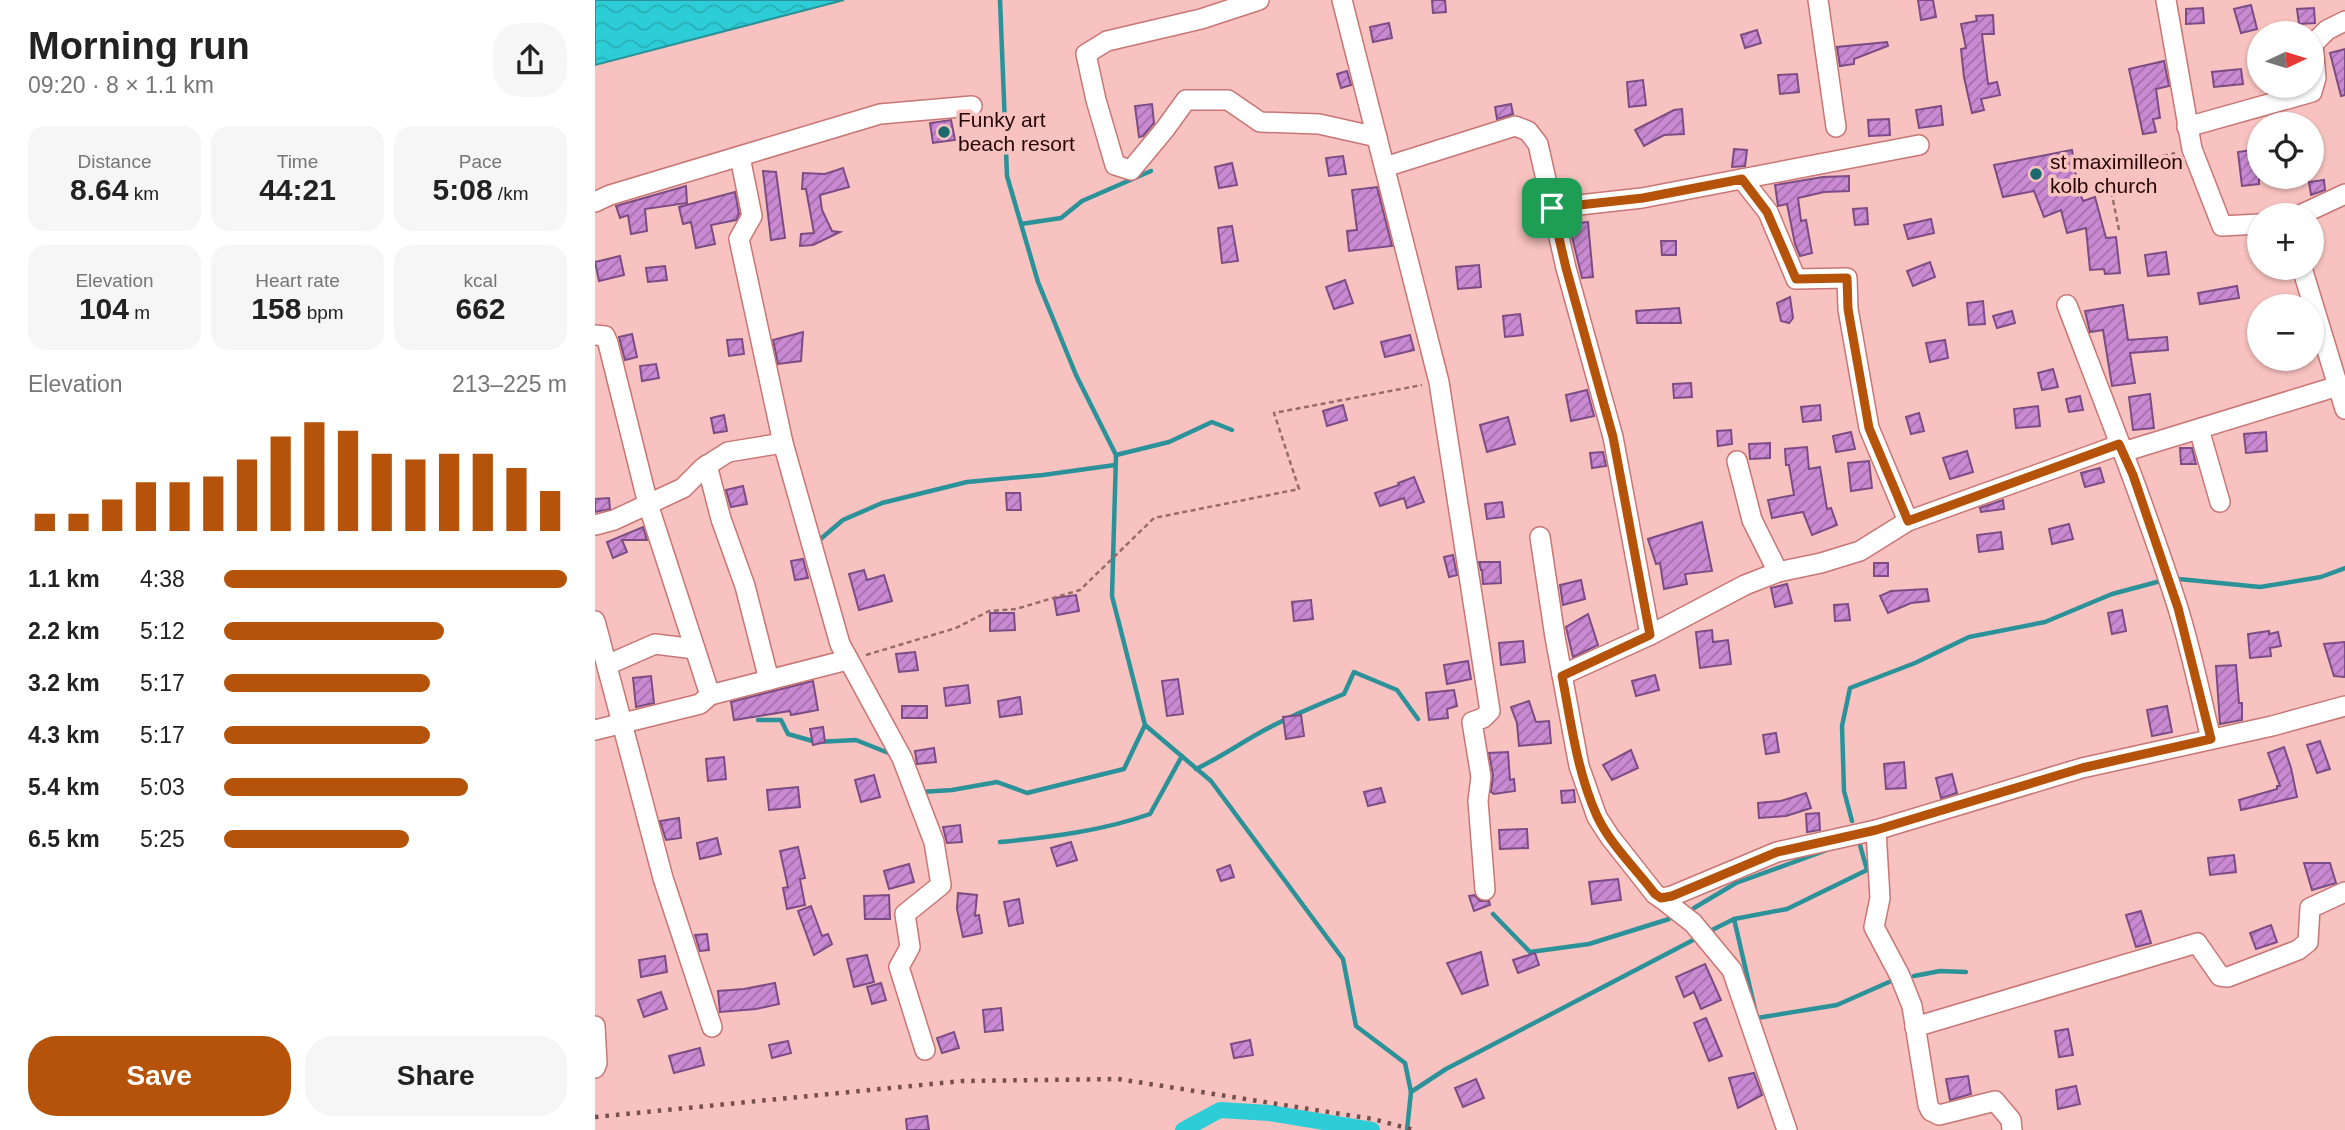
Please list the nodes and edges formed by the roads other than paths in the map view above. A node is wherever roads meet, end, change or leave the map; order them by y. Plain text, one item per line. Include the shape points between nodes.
1 (1259, 0) edge
2 (1342, 0) edge
3 (1818, 0) edge
4 (2170, 1) edge
5 (2345, 21) edge
6 (972, 106) dead end
7 (1836, 127) dead end
8 (2187, 127) junction
9 (1377, 137) junction
10 (1919, 145) dead end
11 (740, 157) junction
12 (1385, 167) junction
13 (1742, 179) junction
14 (2345, 194) edge
15 (595, 202) edge
16 (2324, 204) edge
17 (1552, 208) junction
18 (2247, 225) edge
19 (2306, 280) edge
20 (2067, 305) dead end
21 (595, 335) edge
22 (2338, 386) junction
23 (2345, 409) edge
24 (2199, 429) junction
25 (783, 443) junction
26 (2121, 448) junction
27 (1737, 461) dead end
28 (708, 465) junction
29 (2220, 502) dead end
30 (648, 504) junction
31 (1908, 521) junction
32 (595, 525) edge
33 (1540, 537) dead end
34 (1777, 572) junction
35 (595, 621) edge
36 (1650, 635) junction
37 (695, 649) junction
38 (847, 660) junction
39 (607, 664) junction
40 (1562, 676) junction
41 (769, 680) junction
42 (710, 695) junction
43 (2345, 706) edge
44 (622, 722) junction
45 (595, 730) edge
46 (2211, 739) junction
47 (1876, 830) junction
48 (1485, 890) dead end
49 (2345, 892) edge
50 (1661, 898) junction
51 (595, 1026) edge
52 (712, 1027) dead end
53 (1915, 1027) junction
54 (925, 1050) dead end
55 (595, 1068) edge
56 (1787, 1130) edge
57 (2012, 1130) edge

1 - 9 street via 1107,41 1086,54 1115,165 1131,170 1186,100 1228,100 1260,122 1319,124
2 - 9 street
3 - 7 street
4 - 8 street
5 - 8 street via 2313,44 2316,78 2312,92
6 - 11 street via 880,114
8 - 18 street via 2222,226
9 - 12 street
10 - 13 street
11 - 15 street
11 - 25 street via 753,216 739,239
12 - 17 street via 1515,126 1528,131 1538,144
12 - 48 street via 1439,382 1490,711 1472,722 1481,777 1478,801
13 - 17 street via 1643,198
13 - 31 street via 1767,212 1796,279 1847,278 1848,309 1869,428
14 - 16 street
17 - 36 street via 1613,437
19 - 22 street
20 - 26 street
21 - 30 street via 604,336 608,343
22 - 23 street
22 - 24 street
24 - 26 street
24 - 29 street
25 - 28 street via 728,452
25 - 38 street
26 - 31 street
26 - 46 street via 2178,608
27 - 34 street via 1752,520
28 - 30 street via 683,488
28 - 41 street
30 - 32 street
30 - 37 street
31 - 34 street via 1860,551
33 - 40 street
34 - 36 street
35 - 39 street
36 - 40 street
37 - 39 street via 655,644
37 - 42 street
38 - 41 street
38 - 54 street via 902,758 934,842 941,885 905,914 910,947 899,967
39 - 44 street
40 - 50 street via 1580,766 1597,817
41 - 42 street
42 - 44 street via 700,704
43 - 46 street
44 - 45 street
44 - 52 street via 663,878
46 - 47 street via 2082,768
47 - 50 street via 1777,852
47 - 53 street via 1880,898 1874,928 1906,987
49 - 53 street via 2310,908 2308,942 2298,950 2228,977 2220,976 2197,943
50 - 56 street via 1700,930 1732,970
51 - 55 street
53 - 57 street via 1931,1111 1940,1115 1995,1101 2011,1120

